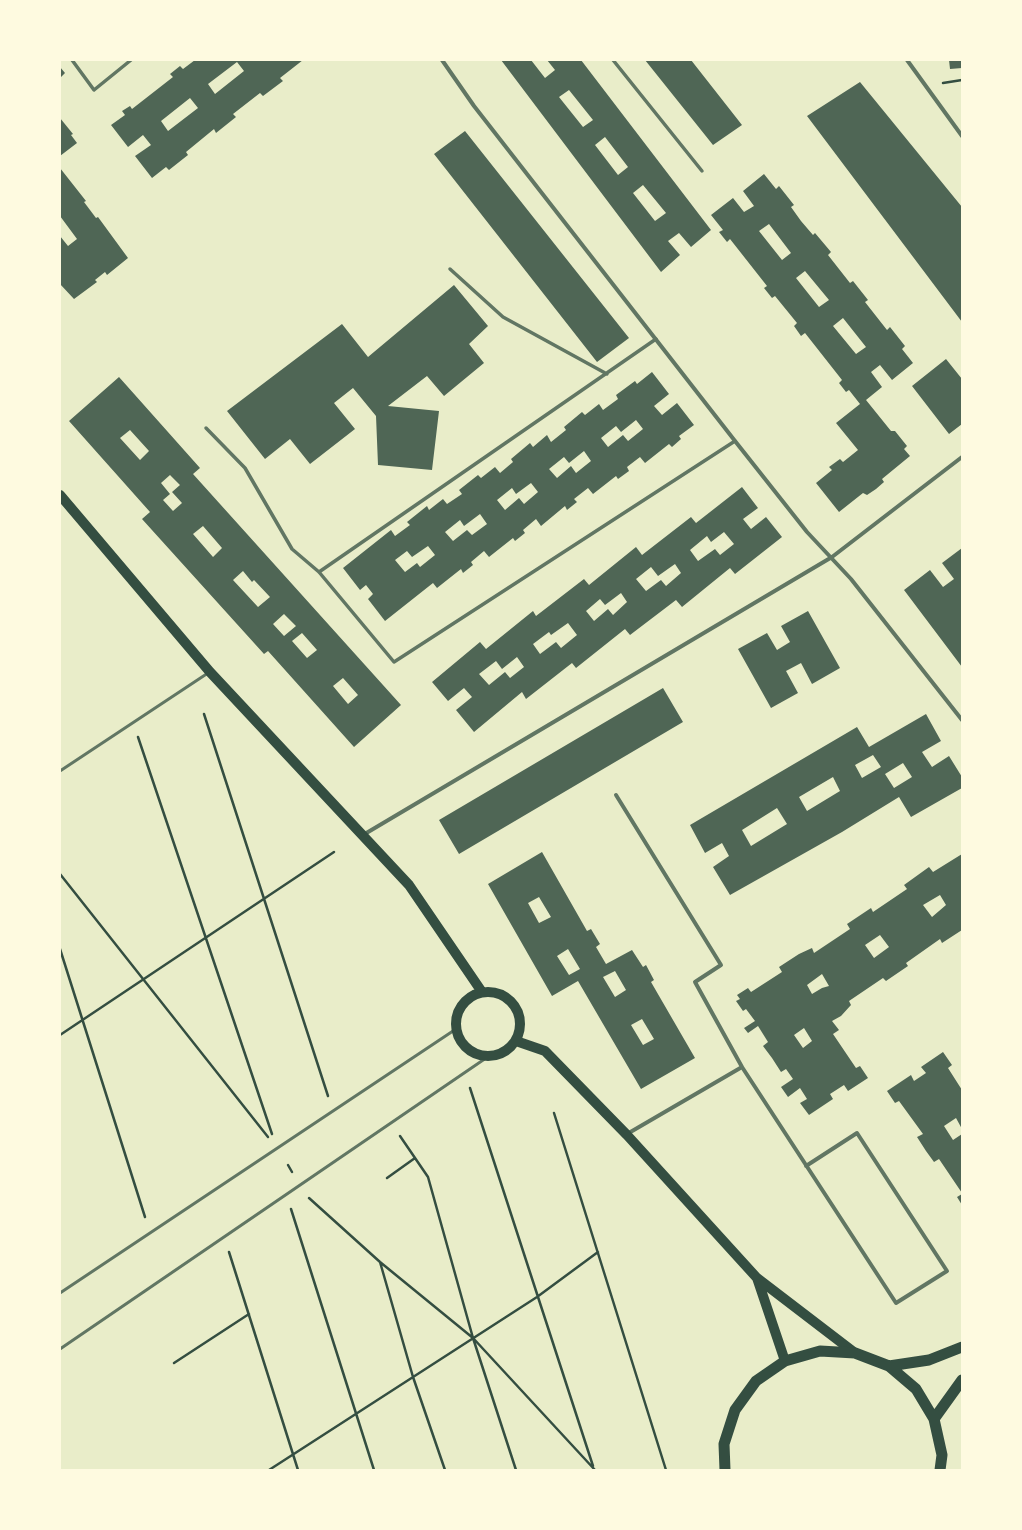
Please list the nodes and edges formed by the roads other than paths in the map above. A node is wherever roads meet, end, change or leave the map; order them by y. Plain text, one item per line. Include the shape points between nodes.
1 (72, 60) edge
2 (131, 60) edge
3 (442, 60) edge
4 (613, 60) edge
5 (907, 60) edge
6 (962, 136) edge
7 (702, 171) dead end
8 (450, 269) dead end
9 (656, 339) junction
10 (607, 374) junction
11 (206, 428) dead end
12 (735, 441) junction
13 (962, 457) edge
14 (60, 494) edge
15 (832, 557) junction
16 (319, 572) junction
17 (210, 672) junction
18 (962, 720) edge
19 (60, 771) edge
20 (616, 795) dead end
21 (363, 835) junction
22 (482, 992) junction
23 (456, 1029) junction
24 (516, 1041) junction
25 (489, 1056) junction
26 (742, 1067) junction
27 (627, 1135) junction
28 (806, 1166) junction
29 (757, 1278) junction
30 (60, 1293) edge
31 (962, 1347) edge
32 (60, 1349) edge
33 (855, 1353) junction
34 (785, 1361) junction
35 (888, 1366) junction
36 (962, 1380) edge
37 (934, 1420) junction
38 (725, 1470) edge
39 (940, 1470) edge

1 - 2 street via 94,90
3 - 9 street via 474,106
4 - 7 street
5 - 6 street
8 - 10 street via 503,317
9 - 10 street
9 - 12 street
10 - 16 street
11 - 16 street via 245,468 292,549
12 - 15 street via 807,532
12 - 16 street via 394,662
13 - 15 street
14 - 17 main road
15 - 18 street
15 - 21 street
17 - 19 lane
17 - 21 main road
20 - 26 street via 721,965 695,982
21 - 22 main road via 409,885
22 - 23 main road via 472,995 464,1002 458,1011
22 - 24 main road via 493,991 512,1001 521,1020
23 - 25 main road via 461,1042 469,1050 478,1055
23 - 30 lane
24 - 25 main road via 499,1055
24 - 27 main road via 545,1051
25 - 32 lane
26 - 27 street
26 - 28 street
27 - 29 main road
28 - 28 street via 896,1303 947,1270 857,1133
29 - 33 main road
29 - 34 main road
31 - 35 highway via 929,1360
33 - 34 highway via 820,1351
33 - 35 highway
34 - 38 highway via 756,1381 735,1410 724,1444
35 - 37 highway via 916,1389
36 - 37 highway
37 - 39 highway via 942,1455

